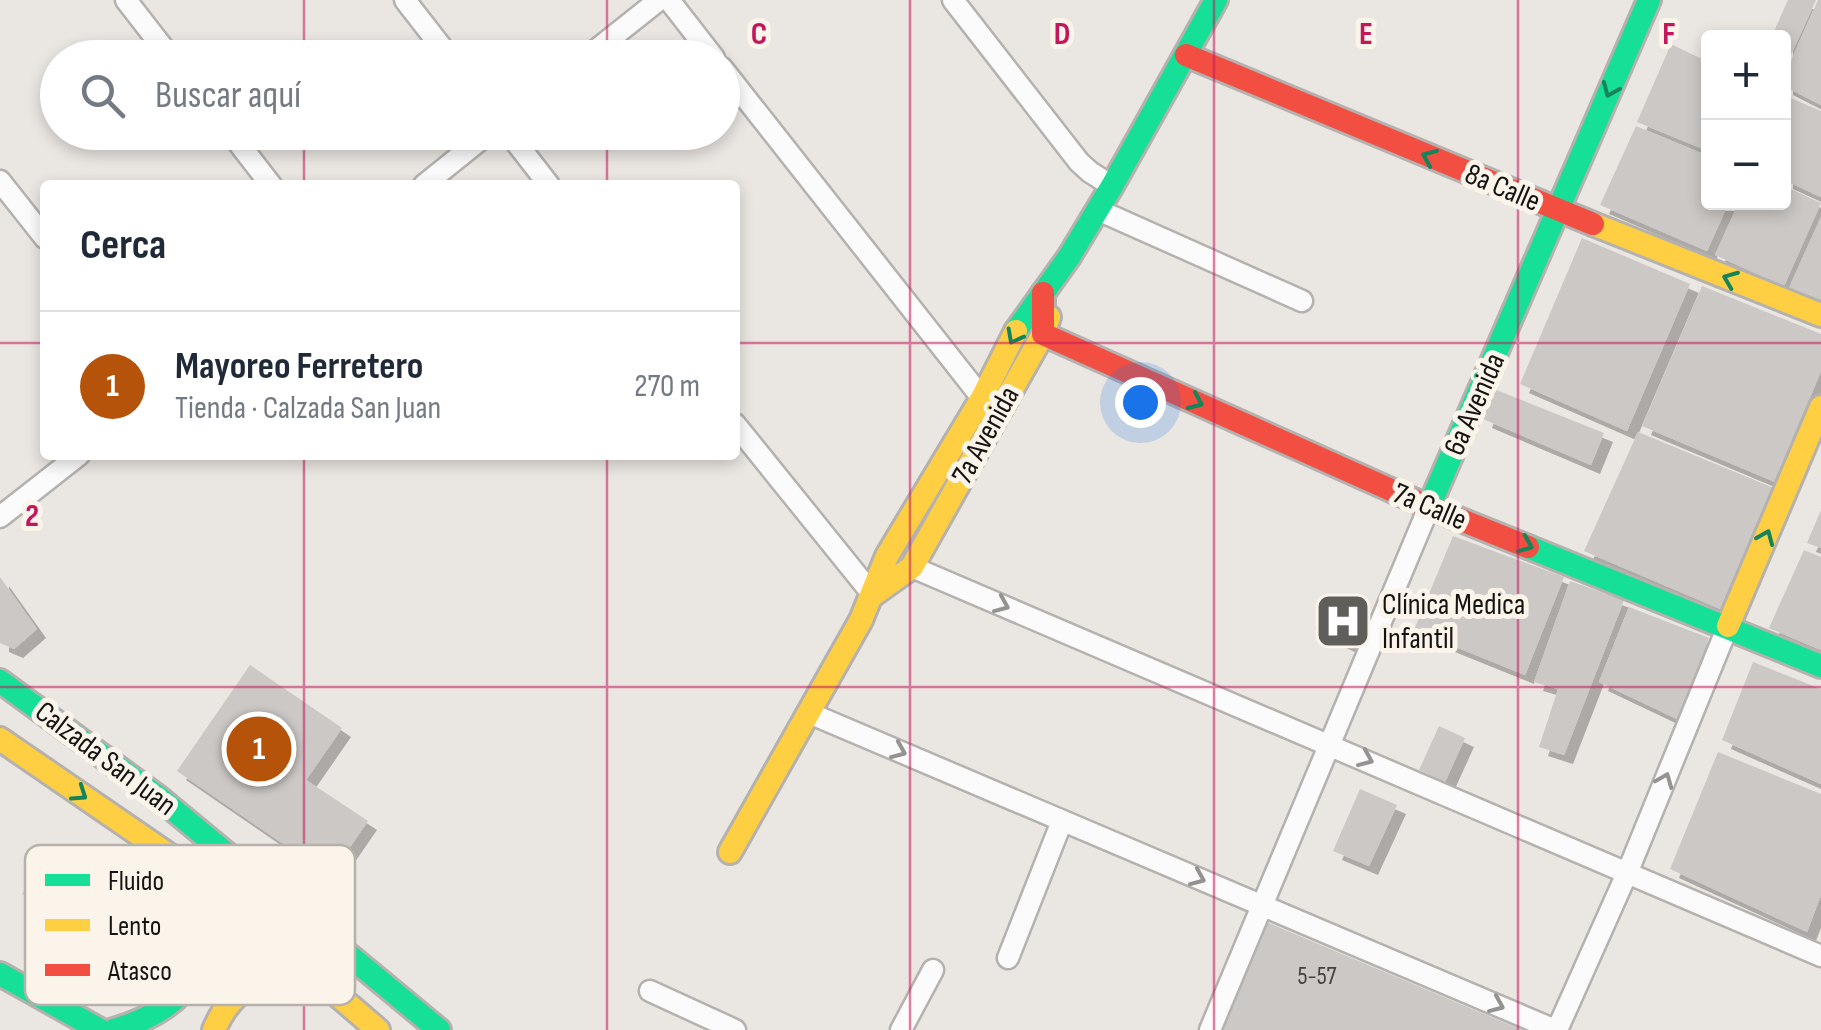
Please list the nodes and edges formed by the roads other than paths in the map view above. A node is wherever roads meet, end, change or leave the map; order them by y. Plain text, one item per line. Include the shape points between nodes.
1 (126, 0) edge
2 (405, 0) edge
3 (660, 0) edge
4 (669, 0) edge
5 (953, 0) edge
6 (1196, 0) edge
7 (1216, 0) edge
8 (1649, 0) edge
9 (157, 40) edge
10 (436, 40) edge
11 (609, 40) edge
12 (700, 40) edge
13 (1186, 56) junction
14 (740, 91) edge
15 (244, 150) edge
16 (468, 150) edge
17 (522, 150) edge
18 (0, 180) edge
19 (267, 180) edge
20 (430, 180) edge
21 (545, 180) edge
22 (1112, 186) junction
23 (1098, 210) junction
24 (1558, 211) junction
25 (40, 232) edge
26 (1069, 258) junction
27 (1042, 294) junction
28 (1302, 301) dead end
29 (1821, 316) edge
30 (1043, 334) junction
31 (982, 398) junction
32 (1821, 407) edge
33 (740, 430) edge
34 (73, 460) edge
35 (1430, 507) junction
36 (0, 517) edge
37 (912, 567) junction
38 (874, 595) junction
39 (1728, 626) junction
40 (1821, 666) edge
41 (0, 681) edge
42 (809, 713) junction
43 (0, 738) edge
44 (1330, 744) junction
45 (1062, 821) junction
46 (155, 845) edge
47 (222, 845) edge
48 (730, 852) dead end
49 (1628, 871) junction
50 (1262, 906) junction
51 (1821, 956) edge
52 (355, 958) edge
53 (1008, 958) dead end
54 (933, 970) dead end
55 (0, 974) edge
56 (25, 988) edge
57 (650, 991) dead end
58 (55, 1005) edge
59 (169, 1005) edge
60 (227, 1005) edge
61 (350, 1005) edge
62 (100, 1030) edge
63 (114, 1030) edge
64 (214, 1030) edge
65 (378, 1030) edge
66 (441, 1030) edge
67 (735, 1030) edge
68 (901, 1030) edge
69 (1210, 1030) edge
70 (1556, 1030) edge

1 - 9 street
2 - 10 street
3 - 11 street
4 - 12 street
5 - 22 street via 1079,162
6 - 13 main road
7 - 13 main road, 7a Avenida
8 -> 24 main road, 6a Avenida
13 - 22 main road, 7a Avenida
24 -> 13 main road, 8a Calle
14 - 31 street
15 - 19 street
16 - 20 street
17 - 21 street
18 - 25 street
22 - 23 main road, 7a Avenida
23 - 26 main road, 7a Avenida
23 - 28 street
29 -> 24 main road, 8a Calle
24 - 35 main road, 6a Avenida
26 - 27 main road, 7a Avenida
26 - 30 main road, 7a Avenida
27 - 30 main road
27 -> 31 main road, 7a Avenida
30 -> 35 main road, 7a Calle
30 - 37 main road, 7a Avenida
31 - 38 main road, 7a Avenida via 887,556
39 -> 32 main road
33 - 38 street
34 - 36 street
35 -> 39 main road, 7a Calle
35 - 44 street, 6a Avenida
37 - 38 main road, 7a Avenida
37 -> 44 street
38 - 42 main road, 7a Avenida
39 - 40 main road, 7a Calle
49 -> 39 street
41 - 47 main road, Calzada San Juan
42 -> 45 street
42 - 48 main road, 7a Avenida
43 -> 46 main road, Calzada San Juan
44 -> 49 street
44 - 50 street, 6a Avenida
45 -> 50 street
45 - 53 street
49 - 51 street
49 - 70 street
50 - 69 street, 6a Avenida
50 -> 70 street
52 - 66 main road, Calzada San Juan
54 - 68 street
55 - 56 main road
57 - 67 street
58 - 62 main road
59 - 63 main road
60 - 64 main road
61 - 65 main road, Calzada San Juan

